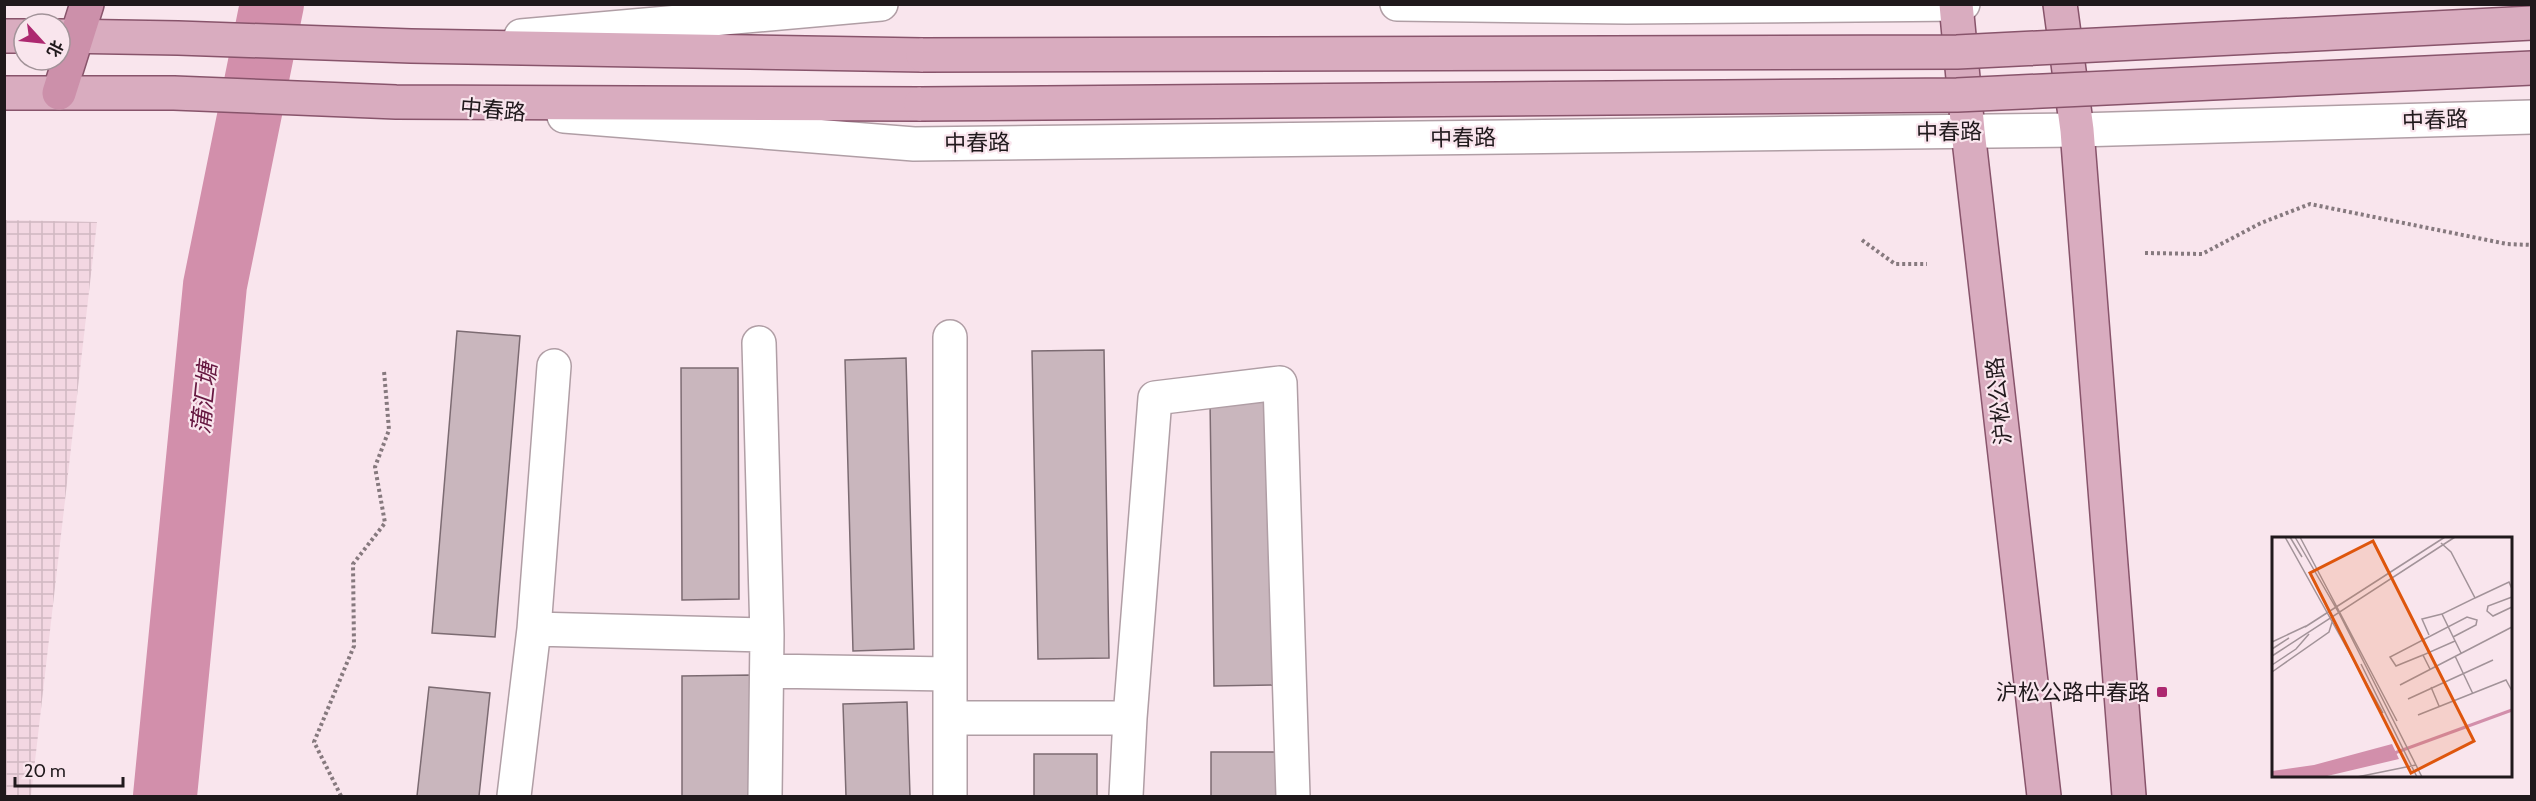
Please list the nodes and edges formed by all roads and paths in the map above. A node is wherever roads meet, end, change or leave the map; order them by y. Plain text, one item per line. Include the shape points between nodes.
1 (87, 4) edge
2 (881, 4) edge
3 (1397, 4) edge
4 (1963, 4) edge
5 (2060, 4) edge
6 (1956, 5) edge
7 (2532, 23) edge
8 (72, 31) edge
9 (72, 36) edge
10 (411, 46) junction
11 (2532, 68) edge
12 (63, 72) edge
13 (4, 93) edge
14 (59, 93) junction
15 (396, 102) junction
16 (2532, 117) edge
17 (2077, 130) junction
18 (1968, 131) junction
19 (1862, 240) dead end
20 (2532, 245) edge
21 (2145, 253) dead end
22 (1927, 264) dead end
23 (950, 337) dead end
24 (759, 343) dead end
25 (554, 366) dead end
26 (384, 371) dead end
27 (534, 629) junction
28 (767, 635) junction
29 (767, 672) junction
30 (949, 674) junction
31 (950, 718) junction
32 (1130, 718) junction
33 (340, 796) edge
34 (514, 796) edge
35 (765, 796) edge
36 (950, 796) edge
37 (1126, 796) edge
38 (1293, 796) edge
39 (2044, 796) edge
40 (2129, 796) edge

1 - 8 highway
2 - 10 street
3 - 6 street
4 - 6 street
5 - 17 main road
6 - 18 main road, 沪松公路
7 - 10 main road, bridge via 1956,52 923,55
9 - 10 main road
11 - 15 main road, 中春路, bridge via 1957,95 921,104
12 - 14 highway
13 - 14 main road, 中春路
14 - 15 main road, 中春路 via 174,93
15 - 18 street, 中春路 via 914,144
16 - 17 street, 中春路
17 - 18 street, 中春路
17 - 40 main road
18 - 39 main road, 沪松公路
19 - 22 path via 1895,264
20 - 21 path via 2507,244 2310,204 2261,223 2202,254
23 - 30 street
24 - 28 street
25 - 27 street
26 - 33 path via 389,430 375,467 385,523 353,564 354,646 314,741
27 - 28 street
27 - 34 street
28 - 29 street
29 - 30 street
29 - 35 street
30 - 31 street
31 - 32 street
31 - 36 street
32 - 37 street
32 - 38 street via 1155,398 1280,383

